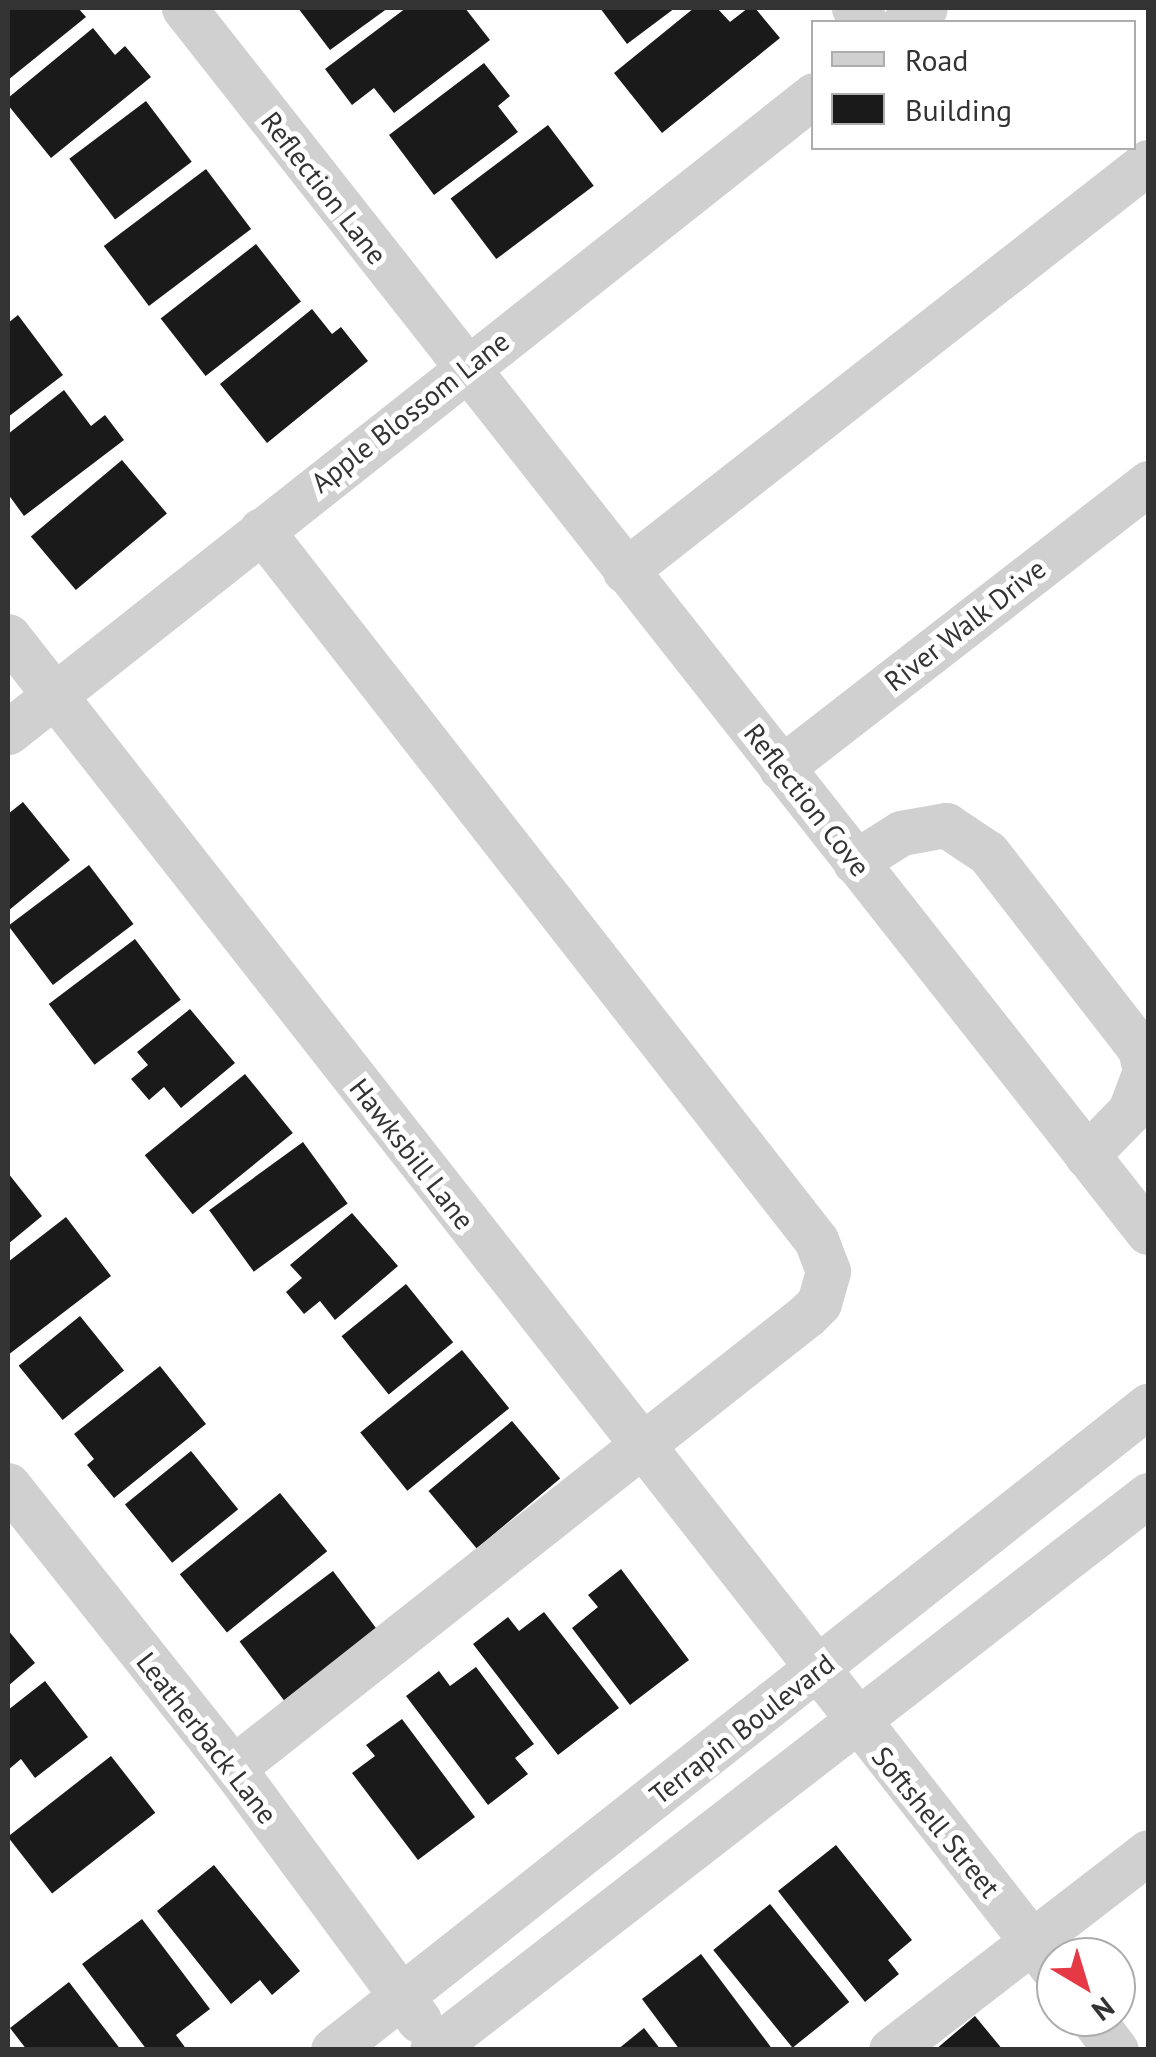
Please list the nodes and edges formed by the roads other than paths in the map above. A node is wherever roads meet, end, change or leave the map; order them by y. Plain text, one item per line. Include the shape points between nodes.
1 (184, 8) edge
2 (811, 97) edge
3 (1148, 162) edge
4 (465, 368) junction
5 (1148, 482) edge
6 (262, 530) junction
7 (625, 571) junction
8 (8, 636) edge
9 (54, 696) junction
10 (8, 732) edge
11 (781, 768) junction
12 (855, 862) junction
13 (1087, 1155) junction
14 (1148, 1232) edge
15 (1148, 1406) edge
16 (638, 1444) junction
17 (8, 1485) edge
18 (1148, 1495) edge
19 (818, 1670) junction
20 (854, 1720) junction
21 (233, 1768) junction
22 (1148, 1852) edge
23 (1063, 1937) edge
24 (1036, 1946) edge
25 (1036, 1961) edge
26 (400, 1996) junction
27 (437, 2048) edge
28 (333, 2050) edge
29 (891, 2050) edge

1 - 4 street, Reflection Lane
2 - 4 street, Apple Blossom Lane
3 - 7 street
4 - 6 street, Apple Blossom Lane
4 - 7 street, Reflection Cove
5 - 11 street, River Walk Drive
6 - 9 street, Apple Blossom Lane
6 - 16 street via 825,1257 827,1287 820,1303
7 - 11 street, Reflection Cove
8 - 9 street, Hawksbill Lane
9 - 10 street, Apple Blossom Lane
9 - 16 street, Hawksbill Lane
11 - 12 street, Reflection Cove
12 - 13 street, Reflection Cove
12 - 13 street via 900,834 946,825 988,853 1140,1049 1145,1071 1130,1111
13 - 14 street, Reflection Cove
15 - 19 street, Terrapin Boulevard
16 - 19 street, Hawksbill Lane
16 - 21 street
17 - 21 street, Leatherback Lane
18 - 20 street
19 - 20 street, Softshell Street
19 - 26 street, Terrapin Boulevard
20 - 24 street, Softshell Street
20 - 27 street
21 - 26 street, Leatherback Lane
22 - 23 street
25 - 29 street
26 - 27 street, Leatherback Lane
26 - 28 street, Terrapin Boulevard

